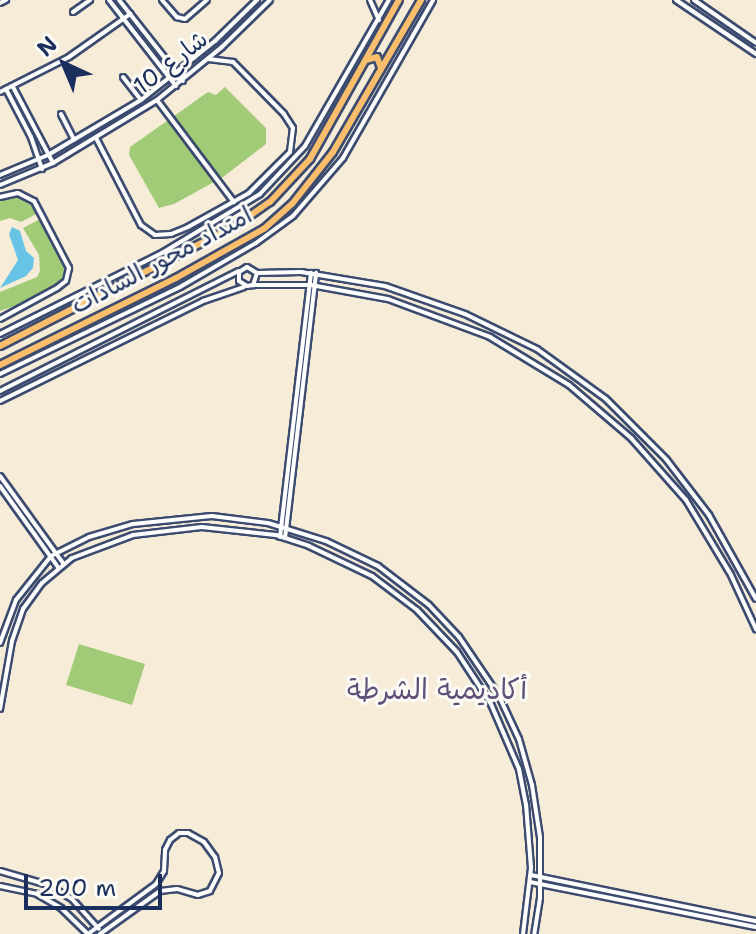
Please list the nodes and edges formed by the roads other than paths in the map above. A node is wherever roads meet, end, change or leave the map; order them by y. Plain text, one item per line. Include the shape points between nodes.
1 (6, 0) edge
2 (90, 0) edge
3 (109, 0) edge
4 (119, 0) edge
5 (162, 0) edge
6 (207, 0) edge
7 (257, 0) edge
8 (270, 0) edge
9 (370, 0) edge
10 (381, 0) edge
11 (389, 0) edge
12 (399, 0) edge
13 (421, 0) edge
14 (433, 0) edge
15 (676, 0) edge
16 (694, 0) edge
17 (0, 3) edge
18 (386, 6) junction
19 (73, 12) dead end
20 (130, 14) junction
21 (124, 18) junction
22 (379, 20) junction
23 (380, 37) junction
24 (396, 43) junction
25 (756, 43) edge
26 (756, 54) edge
27 (208, 59) junction
28 (366, 60) junction
29 (381, 68) junction
30 (175, 73) junction
31 (123, 77) dead end
32 (170, 77) junction
33 (183, 81) junction
34 (176, 86) junction
35 (13, 87) junction
36 (3, 90) edge
37 (141, 100) junction
38 (157, 100) junction
39 (61, 114) dead end
40 (96, 138) junction
41 (74, 140) junction
42 (48, 155) junction
43 (38, 160) junction
44 (53, 163) junction
45 (42, 169) junction
46 (0, 175) edge
47 (0, 185) edge
48 (0, 197) edge
49 (234, 202) junction
50 (162, 253) junction
51 (166, 262) junction
52 (241, 269) junction
53 (257, 273) junction
54 (314, 273) junction
55 (250, 285) junction
56 (313, 285) junction
57 (0, 319) edge
58 (0, 334) edge
59 (0, 346) edge
60 (538, 350) junction
61 (533, 361) junction
62 (0, 365) edge
63 (0, 374) edge
64 (586, 383) junction
65 (0, 391) edge
66 (579, 393) junction
67 (0, 401) edge
68 (0, 476) edge
69 (0, 486) edge
70 (284, 528) junction
71 (283, 538) junction
72 (56, 552) junction
73 (51, 556) junction
74 (63, 563) junction
75 (58, 567) junction
76 (380, 568) junction
77 (375, 578) junction
78 (756, 599) edge
79 (756, 629) edge
80 (0, 643) edge
81 (0, 709) edge
82 (0, 871) edge
83 (530, 875) junction
84 (540, 877) junction
85 (530, 882) junction
86 (540, 884) junction
87 (0, 886) edge
88 (756, 924) edge
89 (97, 927) junction
90 (88, 934) edge
91 (102, 934) edge
92 (523, 934) edge
93 (534, 934) edge

1 - 17 street
2 - 19 street
3 - 21 street
4 - 20 street
5 - 6 street via 185,19
7 - 30 street, شارع 10
8 - 27 street, شارع 10
9 - 22 street
10 - 18 street
11 - 18 street
12 - 23 main road, امتداد محور السادات
13 - 24 main road, امتداد محور السادات
14 - 63 street via 343,158 293,216 180,287
15 - 26 street
16 - 25 street
18 - 22 street
20 - 21 street
20 - 30 street
21 - 32 street
21 - 35 street via 69,57
22 - 50 street via 289,167 247,203
23 - 24 main road via 384,44
23 - 28 main road, امتداد محور السادات
24 - 29 main road, امتداد محور السادات
27 - 33 street, شارع 10
27 - 49 street via 233,62 293,128 293,145 285,159
28 - 29 main road via 377,57
28 - 51 main road, امتداد محور السادات via 316,151 285,189 246,219
29 - 62 main road, امتداد محور السادات via 321,169 265,228
30 - 32 street, شارع 10
30 - 33 street
31 - 37 street
32 - 34 street
32 - 37 street, شارع 10
33 - 34 street, شارع 10
34 - 38 street, شارع 10
35 - 36 street
35 - 42 street
36 - 43 street via 31,137
37 - 41 street, شارع 10
38 - 40 street, شارع 10
38 - 49 street
39 - 41 street
40 - 44 street, شارع 10
40 - 49 street via 147,231 171,234
41 - 42 street, شارع 10
42 - 43 street, شارع 10
42 - 44 street
43 - 45 street
43 - 46 street, شارع 10
44 - 45 street, شارع 10
45 - 47 street, شارع 10
48 - 57 street via 23,194 34,201 69,273 57,288
50 - 51 main road
50 - 58 street
51 - 59 main road, امتداد محور السادات
52 - 53 street via 250,267
52 - 55 street via 238,278
52 - 65 street
53 - 54 street
53 - 55 street
54 - 56 street
54 - 60 street via 422,297
55 - 56 street
55 - 67 street via 203,301
56 - 61 street via 426,312
56 - 70 street
60 - 61 street
60 - 64 street
61 - 66 street
64 - 66 street
64 - 78 street via 638,429 697,497
66 - 79 street via 631,438 686,500
68 - 72 street
69 - 73 street
70 - 71 street
70 - 72 street via 212,516 171,518 117,528
70 - 76 street via 326,541
71 - 74 street via 243,530 169,529 115,540
71 - 77 street
72 - 73 street
72 - 74 street
73 - 75 street
73 - 80 street via 16,600
74 - 75 street
75 - 81 street via 20,617
76 - 77 street
76 - 84 street via 429,605 459,637 499,696 532,785
77 - 83 street via 434,626 491,704 519,769
82 - 89 street via 48,885 72,899
83 - 84 street
83 - 85 street
84 - 86 street
84 - 88 street
85 - 86 street
85 - 92 street
86 - 88 street
86 - 93 street
87 - 90 street via 37,894
89 - 90 street
89 - 91 street
89 - 91 street via 156,884 164,871 165,850 179,833 204,842 215,857 219,873 210,891 160,891

